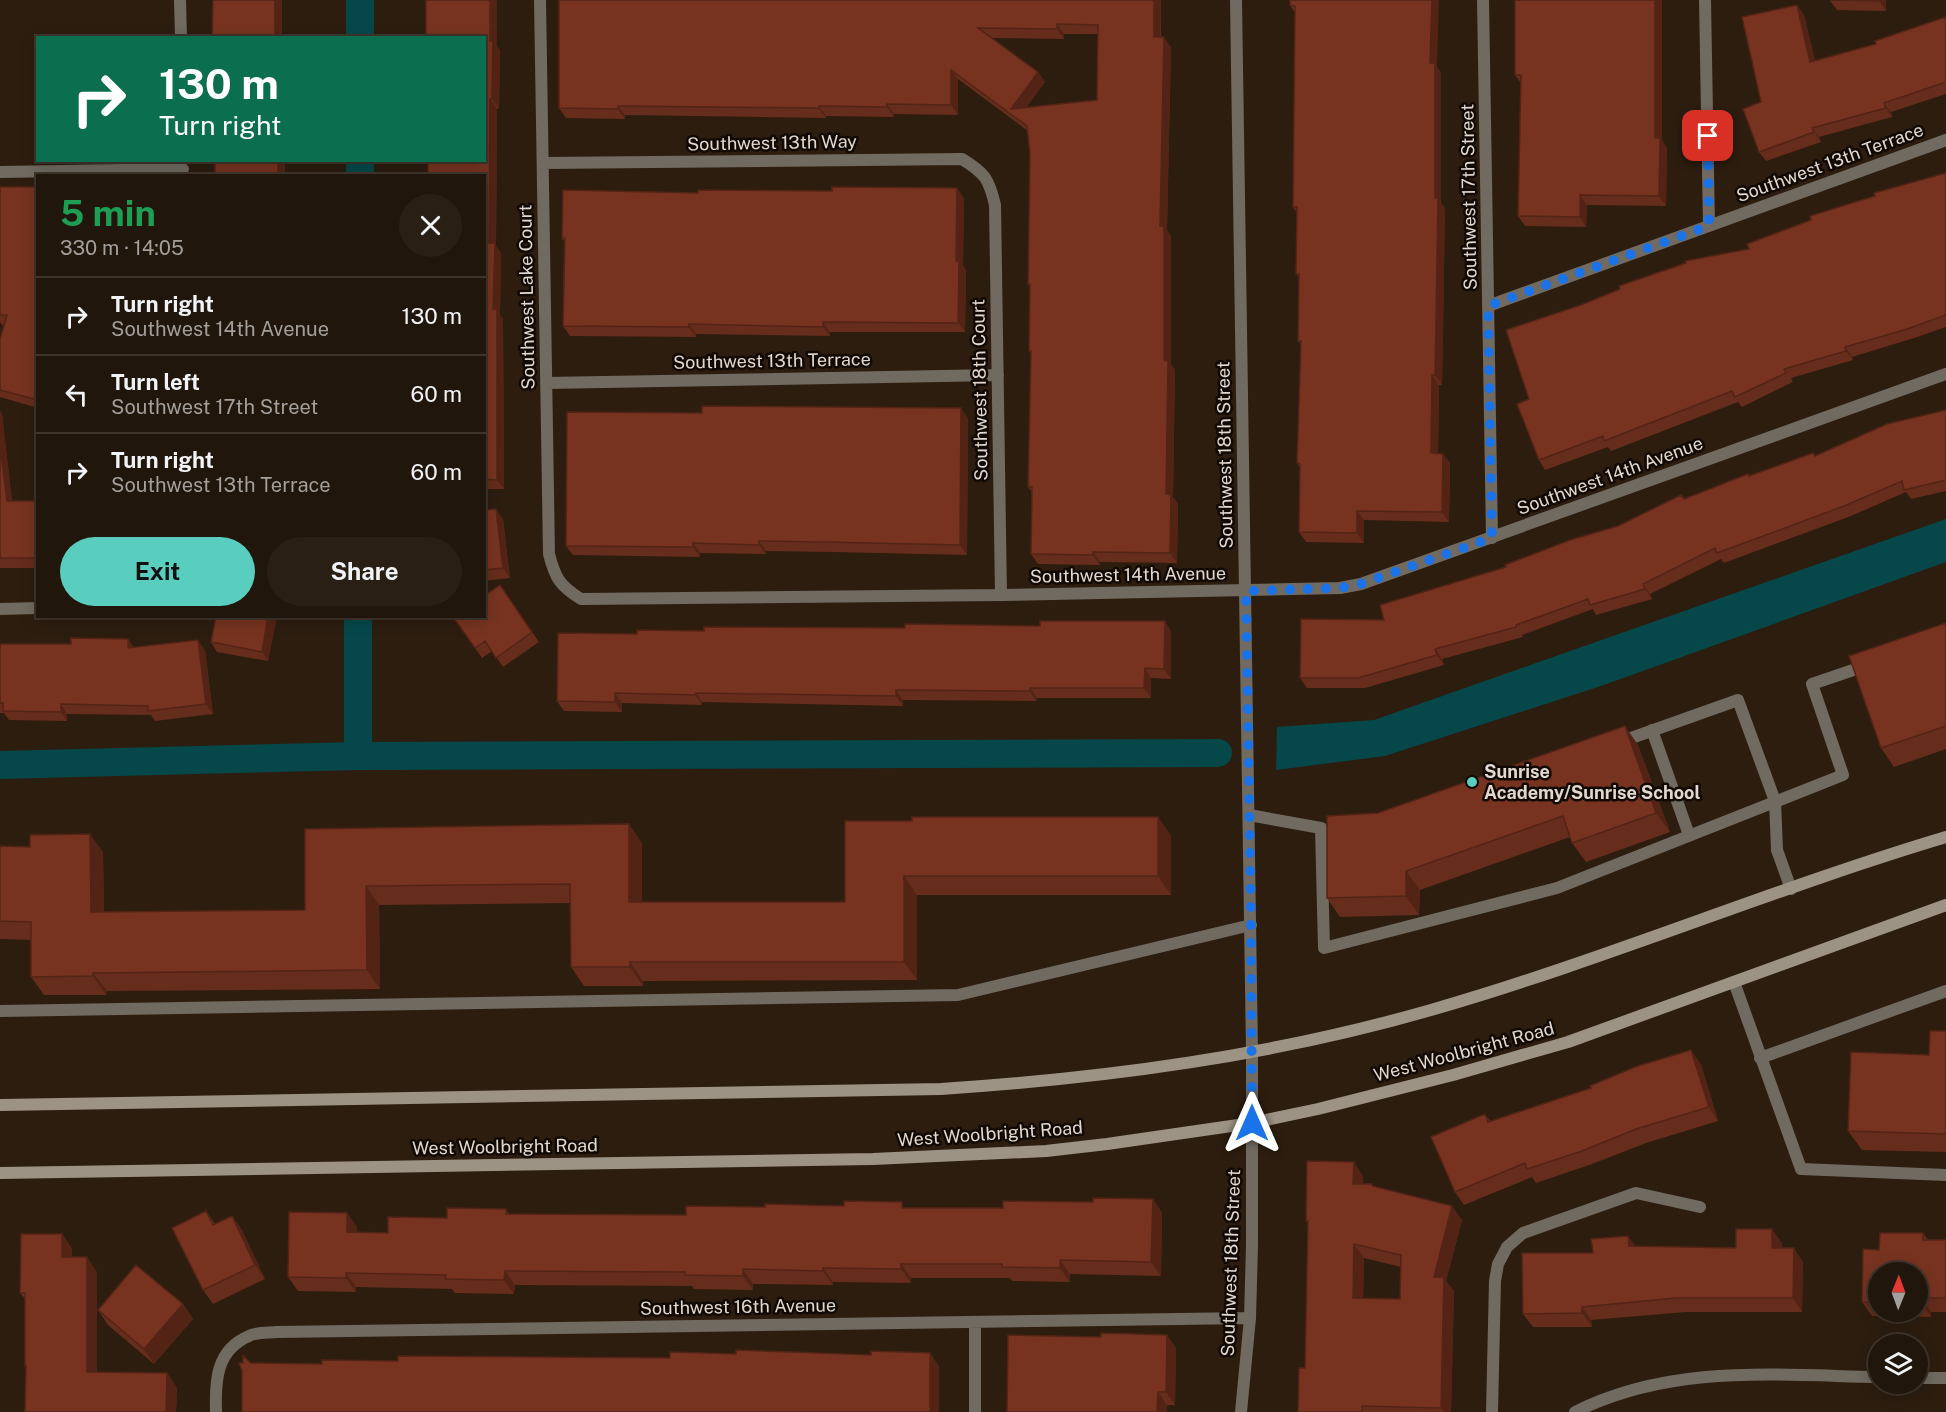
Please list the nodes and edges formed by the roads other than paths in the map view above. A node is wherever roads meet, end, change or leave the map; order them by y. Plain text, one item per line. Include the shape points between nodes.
1 (180, 0) edge
2 (540, 0) edge
3 (1236, 0) edge
4 (1483, 0) edge
5 (1705, 0) edge
6 (181, 36) edge
7 (1946, 140) edge
8 (543, 163) junction
9 (183, 168) edge
10 (0, 172) edge
11 (991, 186) joint
12 (1709, 226) junction
13 (1488, 306) junction
14 (1946, 374) edge
15 (998, 375) junction
16 (546, 383) junction
17 (1492, 538) junction
18 (565, 589) joint
19 (1246, 591) junction
20 (1001, 595) junction
21 (36, 608) edge
22 (0, 609) edge
23 (1879, 661) edge
24 (1652, 730) junction
25 (1607, 746) edge
26 (1775, 801) junction
27 (1249, 815) junction
28 (1689, 835) junction
29 (1946, 837) edge
30 (1791, 889) junction
31 (1946, 905) edge
32 (1251, 925) junction
33 (1734, 982) junction
34 (1946, 991) edge
35 (0, 1011) edge
36 (1252, 1052) junction
37 (1760, 1058) junction
38 (0, 1105) edge
39 (1252, 1123) junction
40 (0, 1173) edge
41 (1946, 1175) edge
42 (1700, 1207) dead end
43 (1250, 1318) junction
44 (975, 1322) junction
45 (1868, 1377) edge
46 (1928, 1378) edge
47 (1946, 1378) edge
48 (216, 1412) edge
49 (975, 1412) edge
50 (1241, 1412) edge
51 (1492, 1412) edge
52 (1575, 1412) edge

1 - 6 street
2 - 8 street, Southwest Lake Court
3 - 19 street, Southwest 18th Street
4 - 13 street, Southwest 17th Street
5 - 12 street
7 - 12 street, Southwest 13th Terrace
8 - 11 street, Southwest 13th Way via 963,159 980,170
8 - 16 street, Southwest Lake Court
9 - 10 street
11 - 15 street, Southwest 18th Court via 995,205
12 - 13 street, Southwest 13th Terrace
13 - 17 street, Southwest 17th Street
14 - 17 street, Southwest 14th Avenue
15 - 16 street, Southwest 13th Terrace
15 - 20 street, Southwest 18th Court
16 - 18 street, Southwest Lake Court via 549,554 553,573
17 - 19 street, Southwest 14th Avenue via 1361,584
18 - 20 street, Southwest 14th Avenue via 581,599
19 - 20 street, Southwest 14th Avenue
19 - 27 street, Southwest 18th Street
21 - 22 street
23 - 26 street via 1812,684 1843,775
24 - 25 street
24 - 26 street via 1738,700
24 - 28 street
26 - 28 street
26 - 30 street via 1778,850
27 - 28 street via 1326,828 1324,948 1557,888
27 - 32 street, Southwest 18th Street
29 - 30 main road
30 - 36 main road via 1632,946 1432,1010
31 - 33 main road, West Woolbright Road
32 - 35 street via 958,995
32 - 36 street, Southwest 18th Street
33 - 37 street
33 - 39 main road, West Woolbright Road via 1526,1054
34 - 37 street
36 - 38 main road via 1086,1076 942,1089
36 - 39 street, Southwest 18th Street
37 - 41 street via 1801,1169
39 - 40 main road, West Woolbright Road via 1046,1151 873,1159
39 - 43 street, Southwest 18th Street
42 - 51 street via 1636,1193 1522,1233 1507,1247 1495,1281
43 - 44 street, Southwest 16th Avenue
43 - 50 street, Southwest 18th Street
44 - 48 street, Southwest 16th Avenue via 250,1335 231,1347 219,1364
44 - 49 street
45 - 52 street via 1732,1374 1685,1378 1638,1387
46 - 47 street

